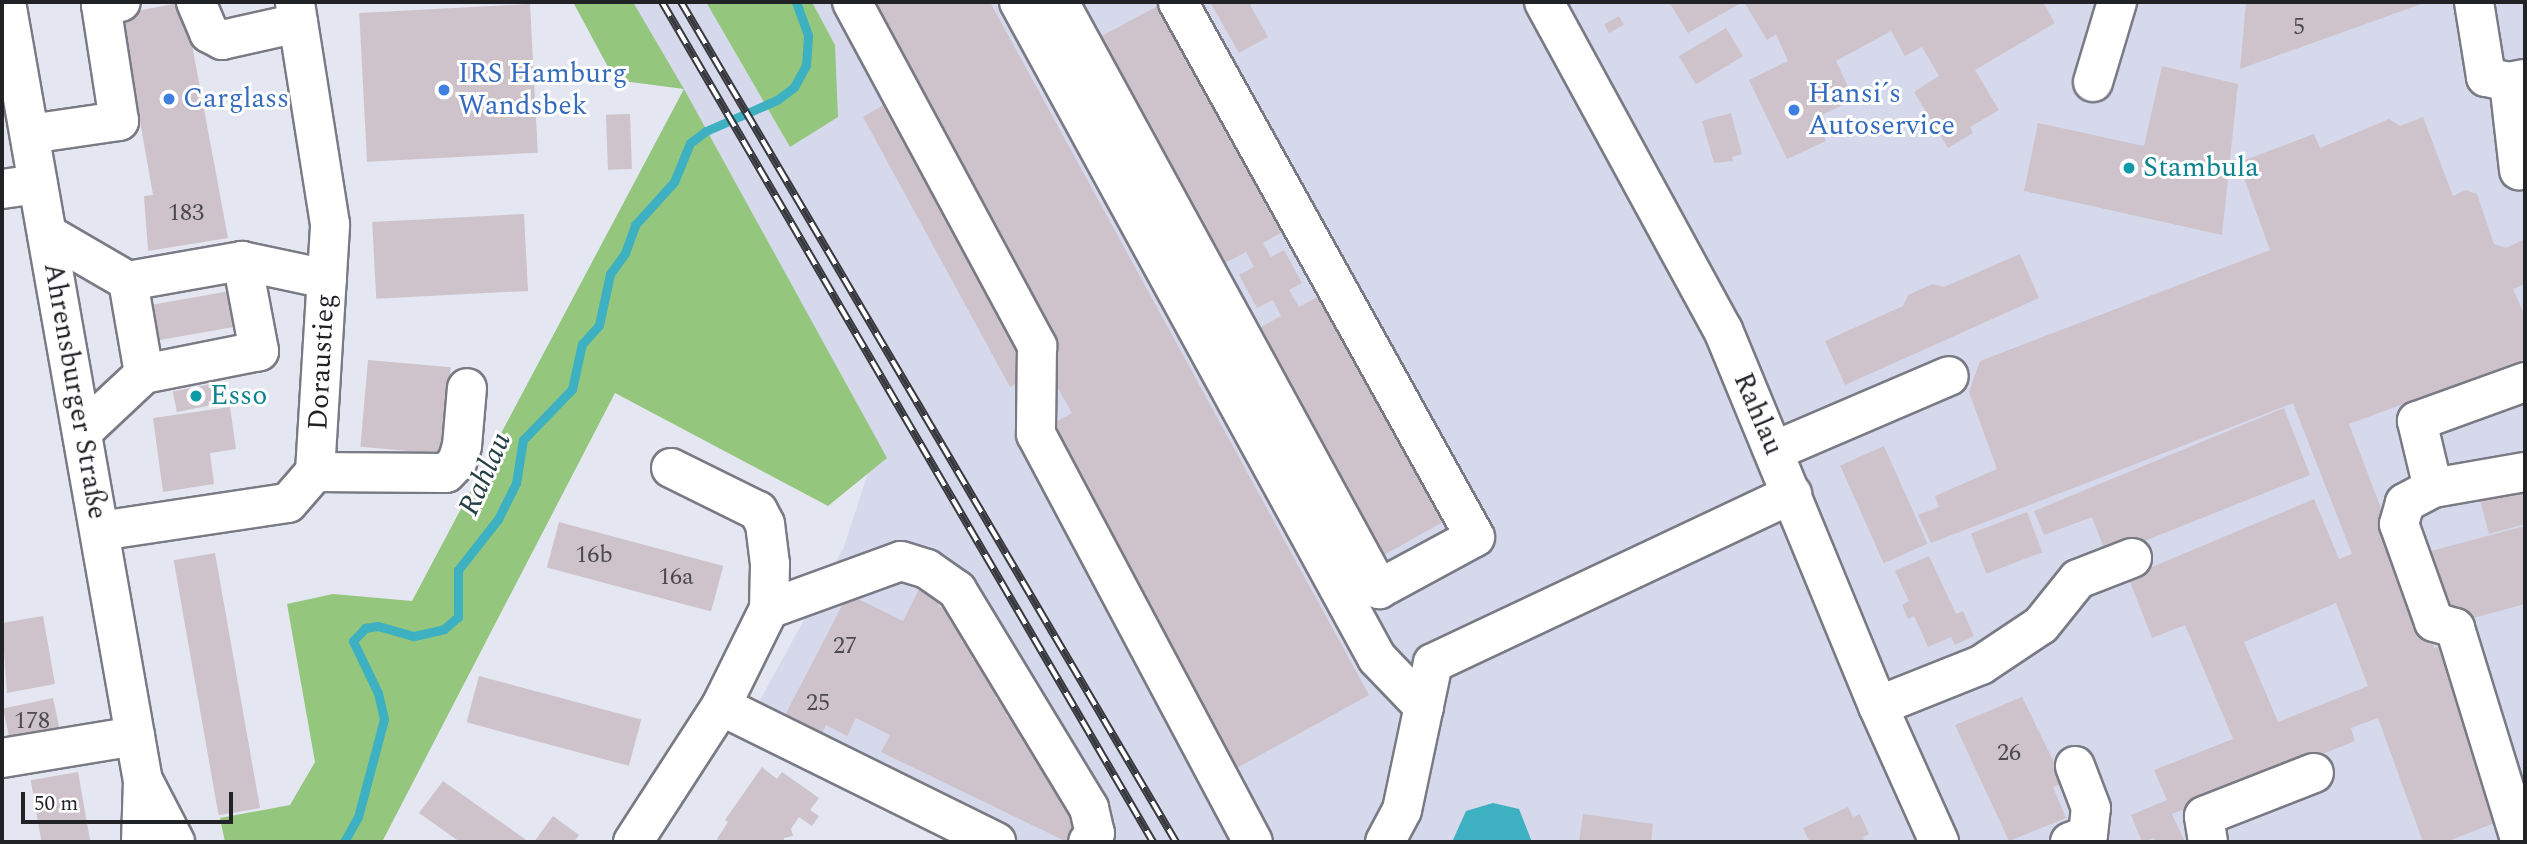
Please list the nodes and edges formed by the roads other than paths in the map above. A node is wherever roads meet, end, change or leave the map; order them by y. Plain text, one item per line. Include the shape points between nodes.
1 (6, 2) edge
2 (121, 2) edge
3 (196, 2) edge
4 (852, 2) edge
5 (1019, 2) edge
6 (1059, 2) edge
7 (1178, 2) edge
8 (1544, 2) edge
9 (2117, 2) edge
10 (2473, 2) edge
11 (300, 9) edge
12 (2517, 80) edge
13 (2093, 82) dead end
14 (30, 134) junction
15 (2519, 170) dead end
16 (20, 186) edge
17 (47, 234) junction
18 (243, 261) junction
19 (327, 279) junction
20 (128, 281) junction
21 (144, 374) junction
22 (1949, 376) dead end
23 (2525, 382) edge
24 (467, 388) dead end
25 (82, 432) junction
26 (1774, 451) junction
27 (671, 468) dead end
28 (315, 472) junction
29 (2525, 472) edge
30 (2433, 488) junction
31 (1792, 494) junction
32 (100, 531) junction
33 (2132, 558) dead end
34 (769, 610) junction
35 (720, 706) junction
36 (1878, 706) junction
37 (1424, 707) junction
38 (135, 736) junction
39 (2, 758) edge
40 (2075, 766) dead end
41 (2314, 773) dead end
42 (143, 781) junction
43 (141, 842) edge
44 (175, 842) edge
45 (633, 842) edge
46 (996, 842) edge
47 (1088, 842) edge
48 (1253, 842) edge
49 (1385, 842) edge
50 (1940, 842) edge
51 (2070, 842) edge
52 (2208, 842) edge
53 (2521, 842) edge

1 - 14 street, Ahrensburger Straße
2 - 14 street via 101,5 119,121
3 - 11 street via 209,33 222,40
4 - 48 street via 1037,346 1036,434
5 - 37 street via 1377,658
6 - 7 street via 1379,589 1475,537
8 - 26 street, Rahlau via 1723,330
9 - 13 street
10 - 12 street via 2486,77
11 - 19 street, Doraustieg via 330,225
12 - 15 street
14 - 16 street, Ahrensburger Straße
16 - 17 street, Ahrensburger Straße
17 - 20 street
17 - 25 street, Ahrensburger Straße
18 - 19 street
18 - 20 street
18 - 21 street via 259,351
19 - 28 street, Doraustieg
20 - 21 street
21 - 25 street
22 - 26 street
23 - 30 street via 2417,421
24 - 28 street via 462,446 457,462 446,472
25 - 32 street, Ahrensburger Straße
26 - 31 street, Rahlau
27 - 34 street via 758,511 765,524 770,564
28 - 32 street via 288,503
29 - 30 street
30 - 53 street via 2405,503 2399,524 2434,622 2455,628
31 - 36 street, Rahlau
31 - 37 street via 1433,663
32 - 38 street, Ahrensburger Straße
33 - 36 street via 2078,579 2041,625 1981,665
34 - 35 street
34 - 47 street via 901,561 927,569 957,590 1089,808 1096,833
35 - 45 street
35 - 46 street
36 - 50 street, Rahlau
37 - 49 street via 1402,810
38 - 39 street
38 - 42 street, Ahrensburger Straße
40 - 51 street via 2091,808 2088,835
41 - 52 street via 2204,816
42 - 43 street, Ahrensburger Straße
42 - 44 street, Ahrensburger Straße

